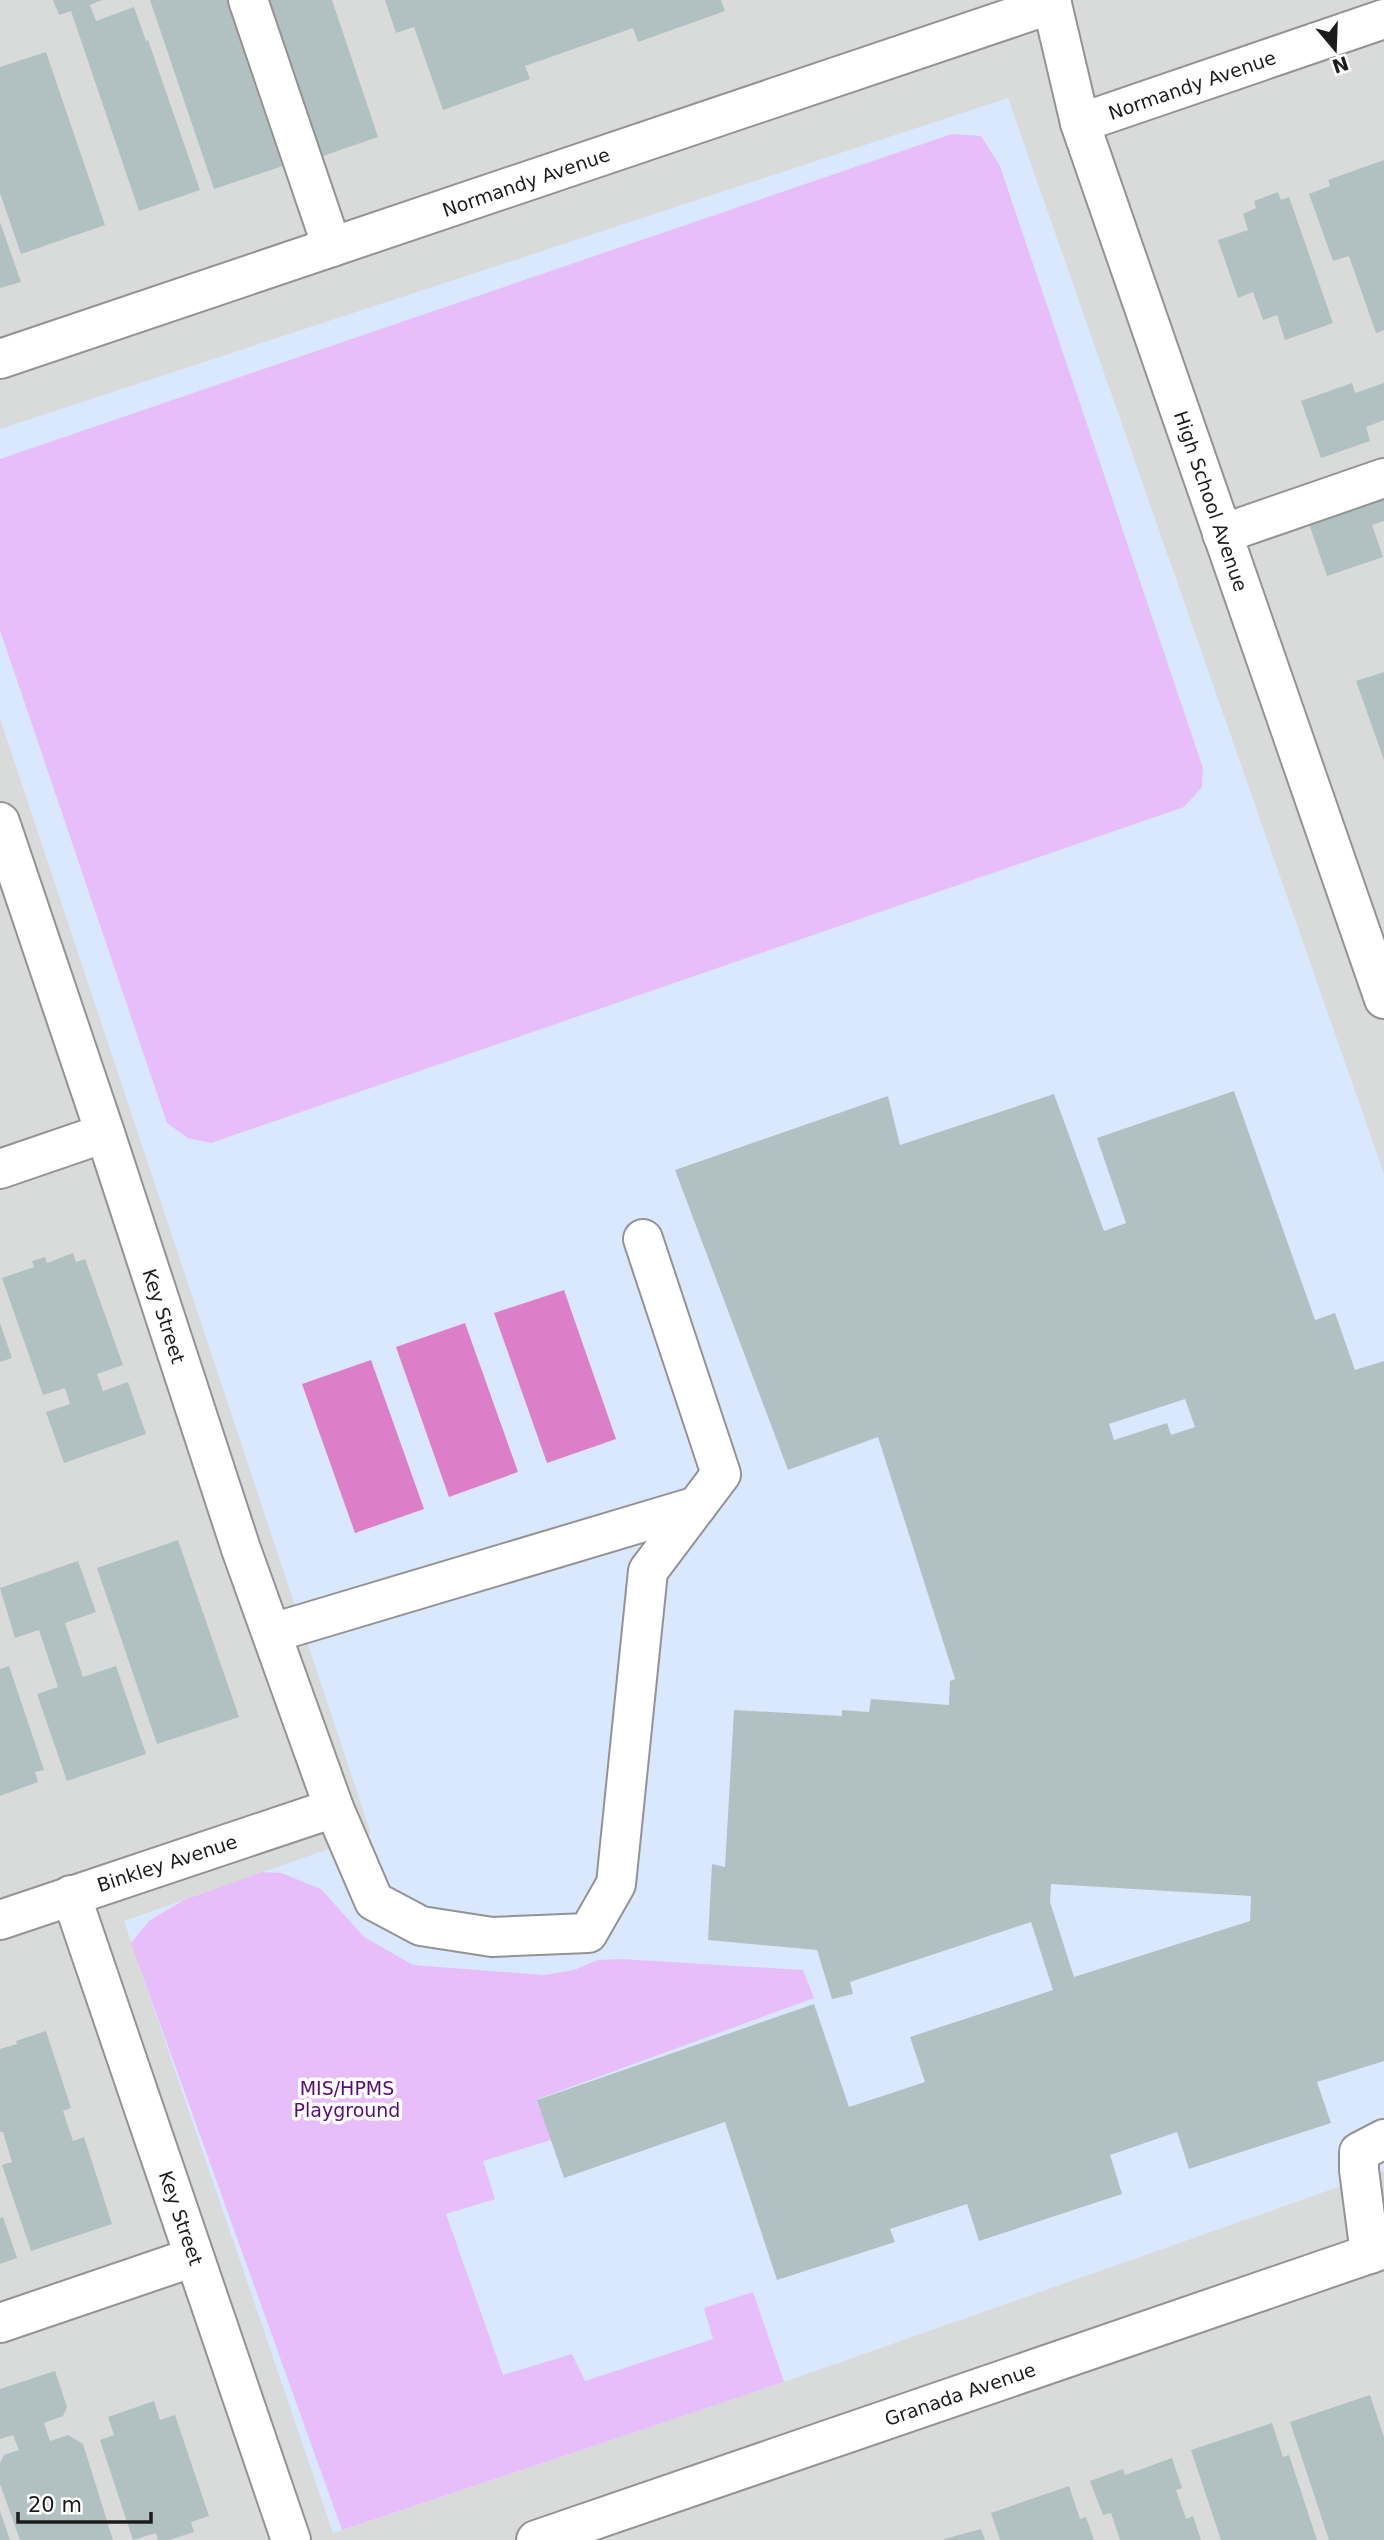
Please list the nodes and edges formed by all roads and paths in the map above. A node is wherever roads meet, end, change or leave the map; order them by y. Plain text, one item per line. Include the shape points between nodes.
1 (248, 0) edge
2 (1052, 2) edge
3 (1384, 19) edge
4 (1080, 123) junction
5 (332, 247) junction
6 (0, 359) edge
7 (1384, 478) edge
8 (1222, 534) junction
9 (0, 822) edge
10 (1373, 932) edge
11 (1384, 999) edge
12 (106, 1133) junction
13 (0, 1170) edge
14 (643, 1239) dead end
15 (697, 1506) junction
16 (272, 1633) junction
17 (334, 1808) junction
18 (71, 1895) junction
19 (0, 1920) edge
20 (1384, 2139) edge
21 (1377, 2251) edge
22 (194, 2257) junction
23 (0, 2323) edge
24 (291, 2540) edge
25 (536, 2540) edge

1 - 5 street
2 - 4 street, High School Avenue
2 - 5 street, Normandy Avenue
3 - 4 street, Normandy Avenue
4 - 8 street, High School Avenue
5 - 6 street, Normandy Avenue
7 - 8 street
8 - 10 street, High School Avenue
9 - 12 street, Key Street
10 - 11 street, High School Avenue
12 - 13 street
12 - 16 street, Key Street
14 - 15 street via 721,1474
15 - 16 street
15 - 17 street, Key Street via 648,1571 616,1884 588,1933 492,1937 421,1926 374,1901
16 - 17 street, Key Street
17 - 18 street, Binkley Avenue
18 - 19 street, Binkley Avenue
18 - 22 street, Key Street
20 - 21 street via 1359,2152
21 - 25 street, Granada Avenue
22 - 23 street
22 - 24 street, Key Street

